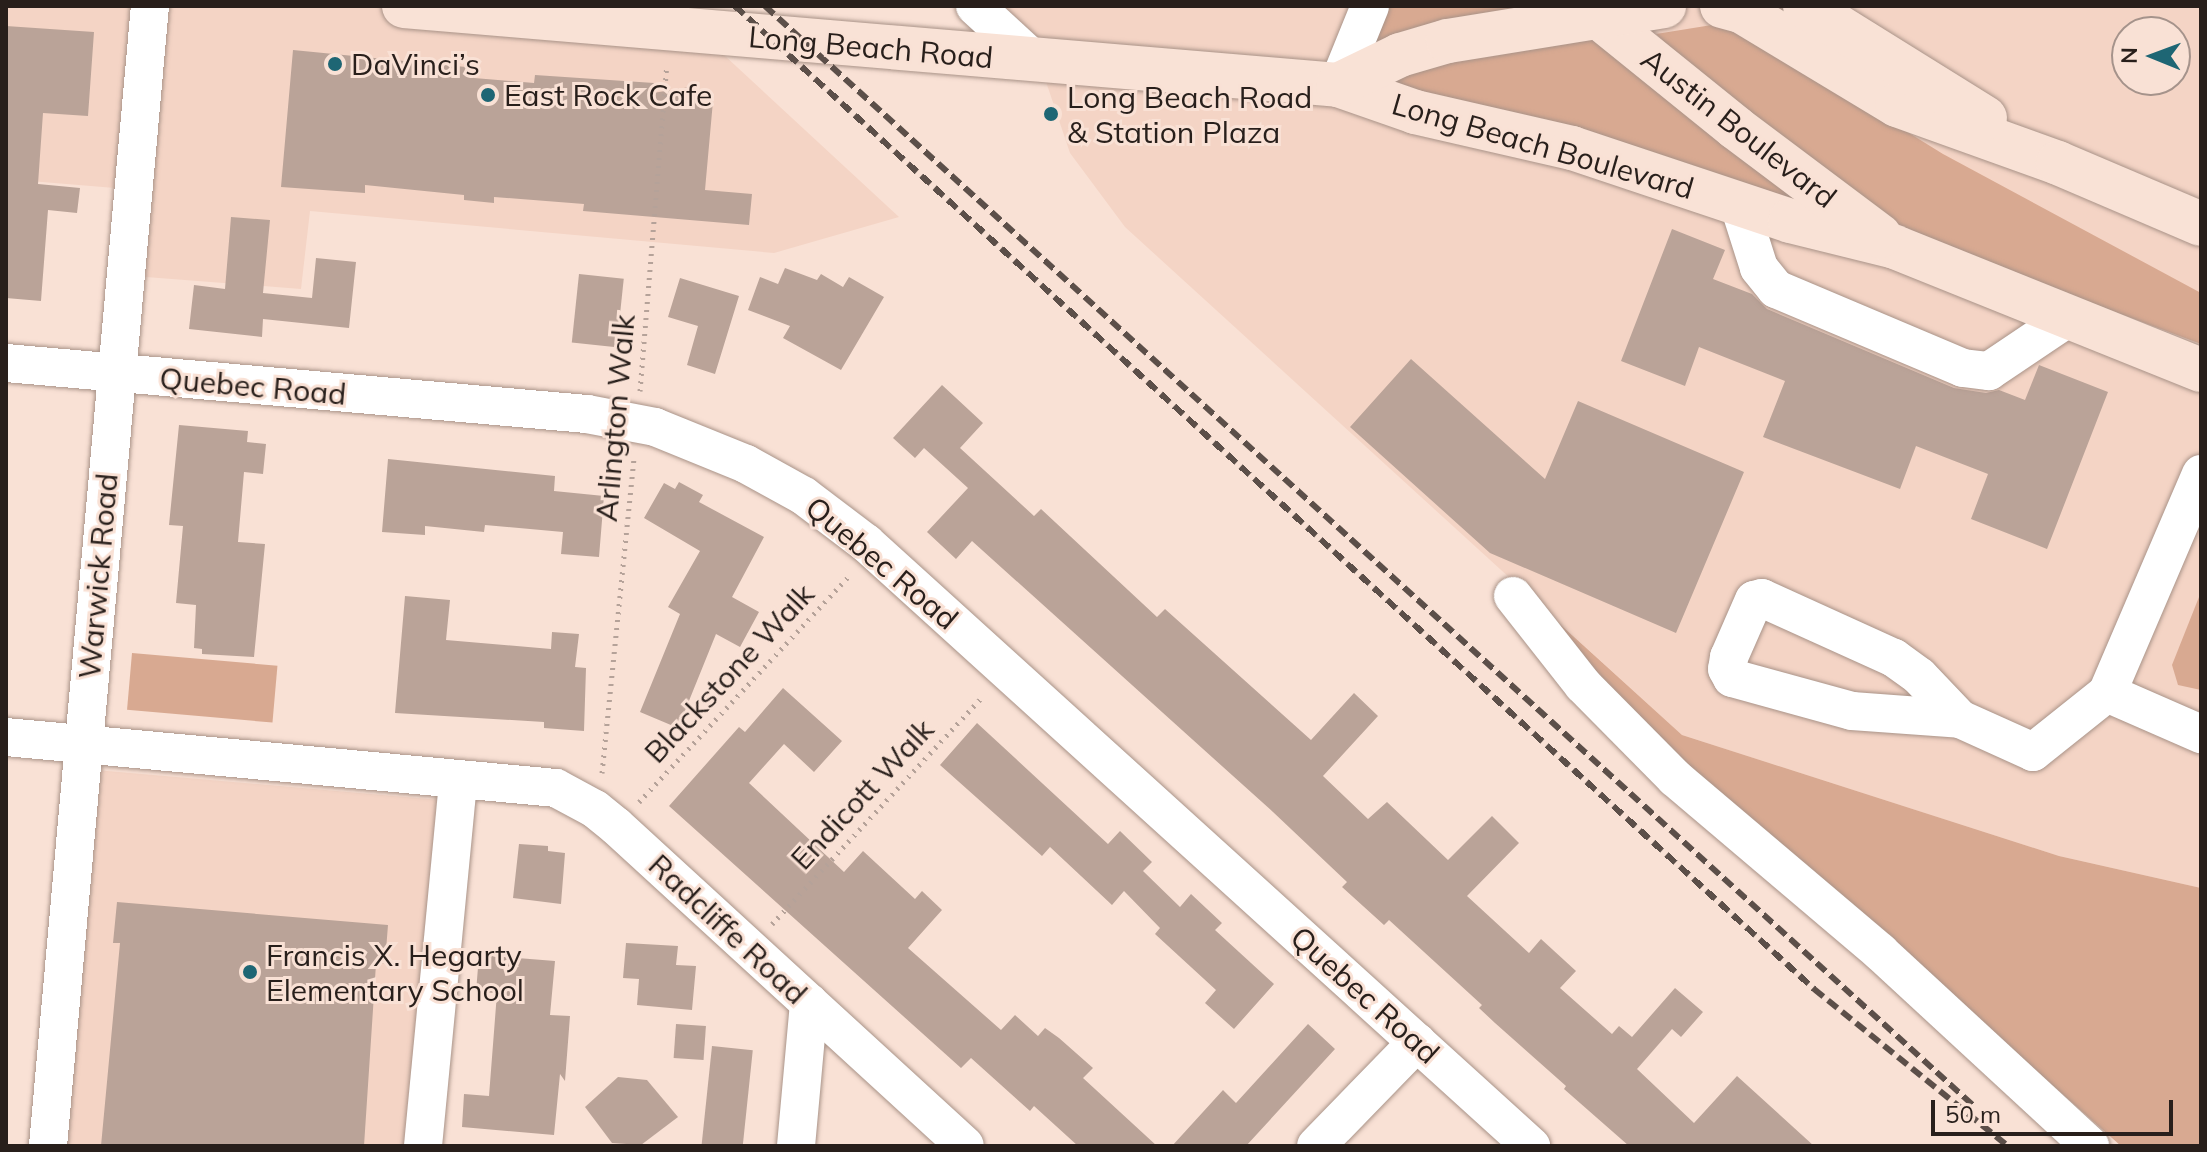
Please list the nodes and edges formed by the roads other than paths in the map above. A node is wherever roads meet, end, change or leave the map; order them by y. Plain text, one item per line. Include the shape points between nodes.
1 (150, 6) edge
2 (975, 6) edge
3 (1370, 6) edge
4 (1664, 6) edge
5 (1722, 6) edge
6 (1805, 6) edge
7 (422, 7) edge
8 (1590, 11) edge
9 (541, 13) edge
10 (1034, 60) junction
11 (1338, 85) junction
12 (2058, 163) junction
13 (1738, 202) junction
14 (2201, 224) edge
15 (1895, 247) junction
16 (2068, 318) junction
17 (6, 363) edge
18 (2201, 370) edge
19 (116, 373) junction
20 (2201, 474) edge
21 (1513, 596) dead end
22 (2107, 693) junction
23 (1960, 719) junction
24 (2201, 734) edge
25 (6, 737) edge
26 (83, 744) junction
27 (458, 781) junction
28 (809, 1003) junction
29 (1417, 1042) junction
30 (48, 1146) edge
31 (423, 1146) edge
32 (796, 1146) edge
33 (965, 1146) edge
34 (1316, 1146) edge
35 (1531, 1146) edge
36 (2090, 1146) edge

1 - 19 street, Warwick Road
2 - 10 street
3 - 11 street
4 - 8 main road, Long Beach Boulevard
5 - 12 main road via 1741,11 1897,105
6 - 12 main road
7 - 9 main road, Long Beach Road
8 - 11 main road, Long Beach Boulevard via 1417,49
8 - 15 main road, Austin Boulevard
9 - 10 main road, Long Beach Road via 669,30
10 - 11 main road, Long Beach Road
11 - 13 main road, Long Beach Boulevard via 1415,112 1572,148
12 - 14 main road
13 - 15 main road, Long Beach Boulevard
13 - 16 street via 1759,268 1776,289 1963,368 1989,371
15 - 16 main road, Long Beach Boulevard
16 - 18 main road, Long Beach Boulevard
17 - 19 street, Quebec Road
19 - 26 street, Warwick Road
19 - 29 street, Quebec Road via 587,414 638,423 746,464 804,496 874,550
20 - 22 street
21 - 36 street via 1583,685 1675,778 1880,952
22 - 23 street via 2033,752
22 - 24 street
23 - 23 street via 1852,711 1732,678 1729,657 1754,600 1762,598 1894,658
25 - 26 street, Radcliffe Road
26 - 27 street, Radcliffe Road
26 - 30 street, Warwick Road
27 - 28 street, Radcliffe Road via 556,788 606,818
27 - 31 street
28 - 32 street
28 - 33 street, Radcliffe Road
29 - 34 street
29 - 35 street, Quebec Road

